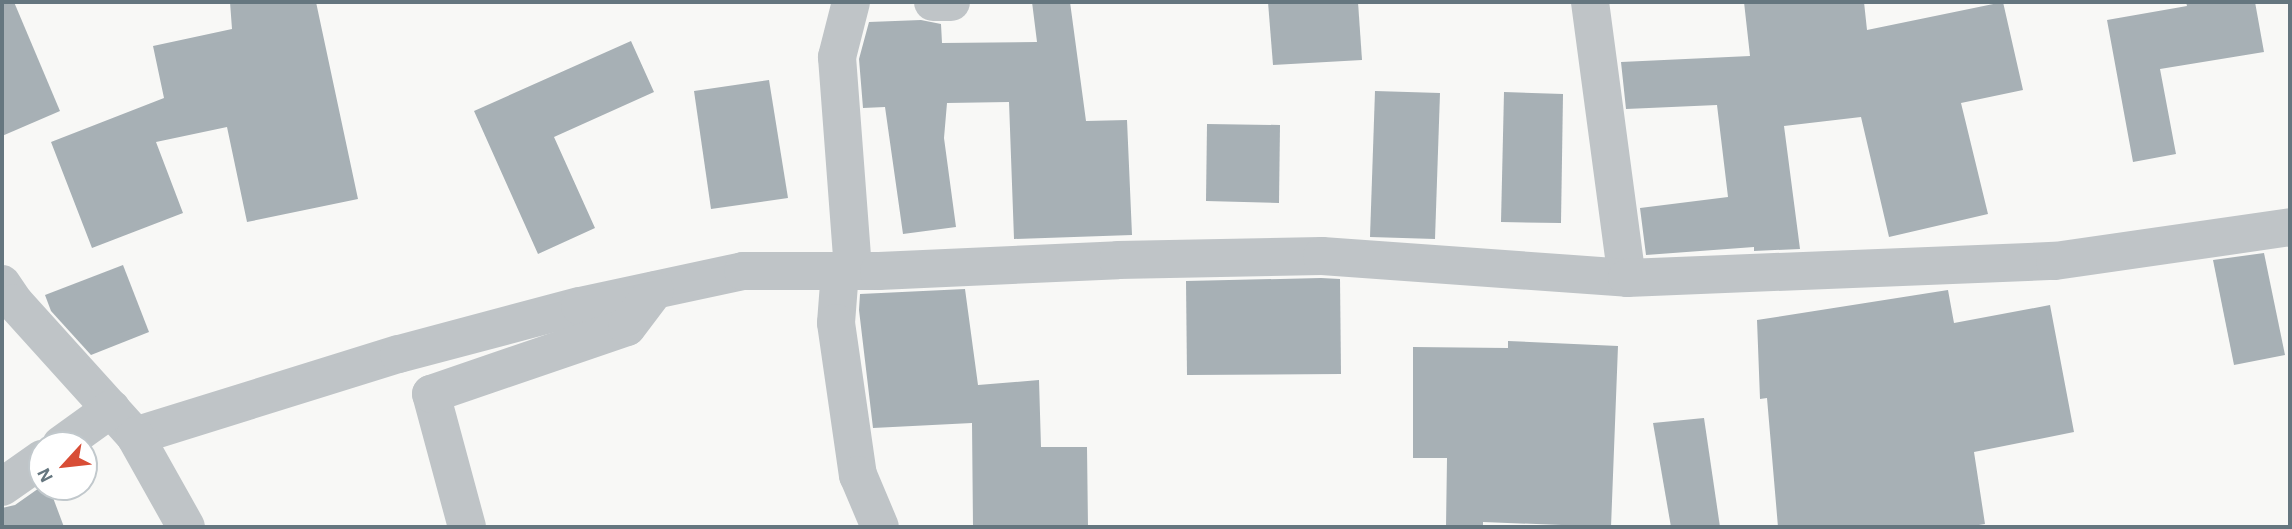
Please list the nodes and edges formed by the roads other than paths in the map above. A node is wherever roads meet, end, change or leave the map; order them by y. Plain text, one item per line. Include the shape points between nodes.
1 (851, 2) edge
2 (933, 2) edge
3 (951, 2) edge
4 (1590, 2) edge
5 (2290, 227) edge
6 (847, 271) junction
7 (1627, 278) junction
8 (2, 284) edge
9 (655, 290) junction
10 (123, 422) junction
11 (98, 431) edge
12 (28, 468) edge
13 (2, 488) edge
14 (186, 527) edge
15 (467, 527) edge
16 (880, 527) edge

1 - 6 street via 837,57
2 - 3 street
4 - 7 street
5 - 7 street via 2055,261
6 - 7 street via 1322,256
6 - 9 street via 743,271
6 - 16 street via 836,323 858,475
8 - 10 street
9 - 10 street
9 - 15 street via 627,327 431,394
10 - 11 street
10 - 14 street
12 - 13 street

